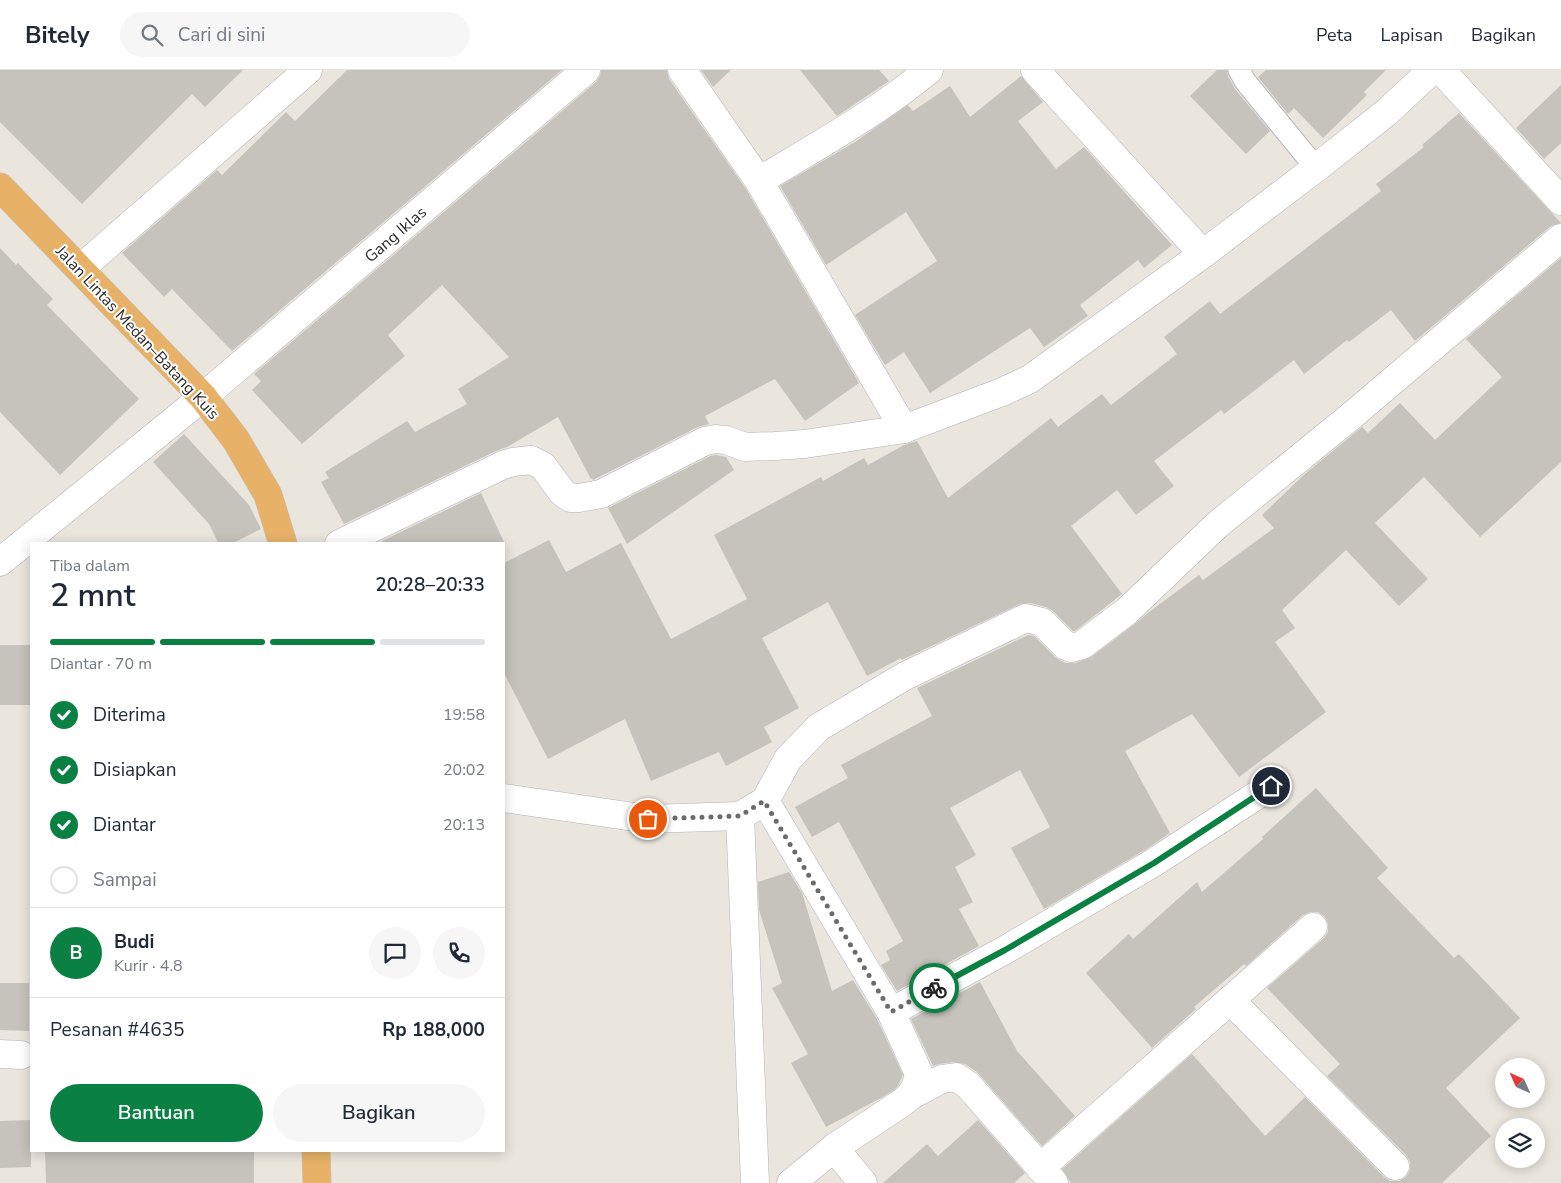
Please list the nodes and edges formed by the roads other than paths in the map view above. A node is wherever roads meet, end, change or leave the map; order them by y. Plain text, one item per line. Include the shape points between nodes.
1 (308, 70) edge
2 (586, 70) edge
3 (682, 70) edge
4 (929, 70) edge
5 (1035, 70) edge
6 (1240, 70) edge
7 (1432, 70) edge
8 (1441, 70) edge
9 (1316, 168) junction
10 (759, 181) junction
11 (0, 187) edge
12 (1561, 201) edge
13 (1561, 238) edge
14 (1203, 254) junction
15 (80, 269) junction
16 (204, 397) junction
17 (904, 429) junction
18 (282, 542) edge
19 (343, 542) edge
20 (0, 562) edge
21 (1271, 786) dead end
22 (505, 798) edge
23 (764, 801) junction
24 (740, 816) junction
25 (1314, 927) dead end
26 (1230, 1000) junction
27 (891, 1012) junction
28 (910, 1096) junction
29 (834, 1148) junction
30 (316, 1152) edge
31 (1394, 1166) dead end
32 (1047, 1175) edge
33 (317, 1183) edge
34 (755, 1183) edge
35 (790, 1183) edge
36 (863, 1183) edge

1 - 15 street
2 - 16 street, Gang Iklas
3 - 10 street
4 - 10 street via 848,127
5 - 14 street
6 - 9 lane via 1245,81
7 - 9 street via 1387,112
8 - 12 street
9 - 14 street
10 - 17 street
11 - 15 highway, Jalan Lintas Medan–Batang Kuis
13 - 23 street via 1217,525 1127,611 1082,645 1066,646 1042,622 1026,618 905,676 818,727 788,759
14 - 17 street via 1030,379
15 - 16 highway, Jalan Lintas Medan–Batang Kuis
16 - 18 highway, Jalan Lintas Medan–Batang Kuis via 236,440 268,495
16 - 20 street, Gang Iklas
17 - 19 street via 775,446 745,447 726,440 705,441 601,494 579,498 570,498 562,492 543,466 531,460 513,462
21 - 27 street via 1154,863
22 - 24 street via 648,819
23 - 24 street
23 - 27 street
24 - 34 street
25 - 26 street
26 - 31 street
26 - 32 street
27 - 28 street via 919,1074
28 - 29 street
28 - 32 street via 942,1079 956,1077 968,1085
29 - 35 street
29 - 36 street
30 - 33 highway

